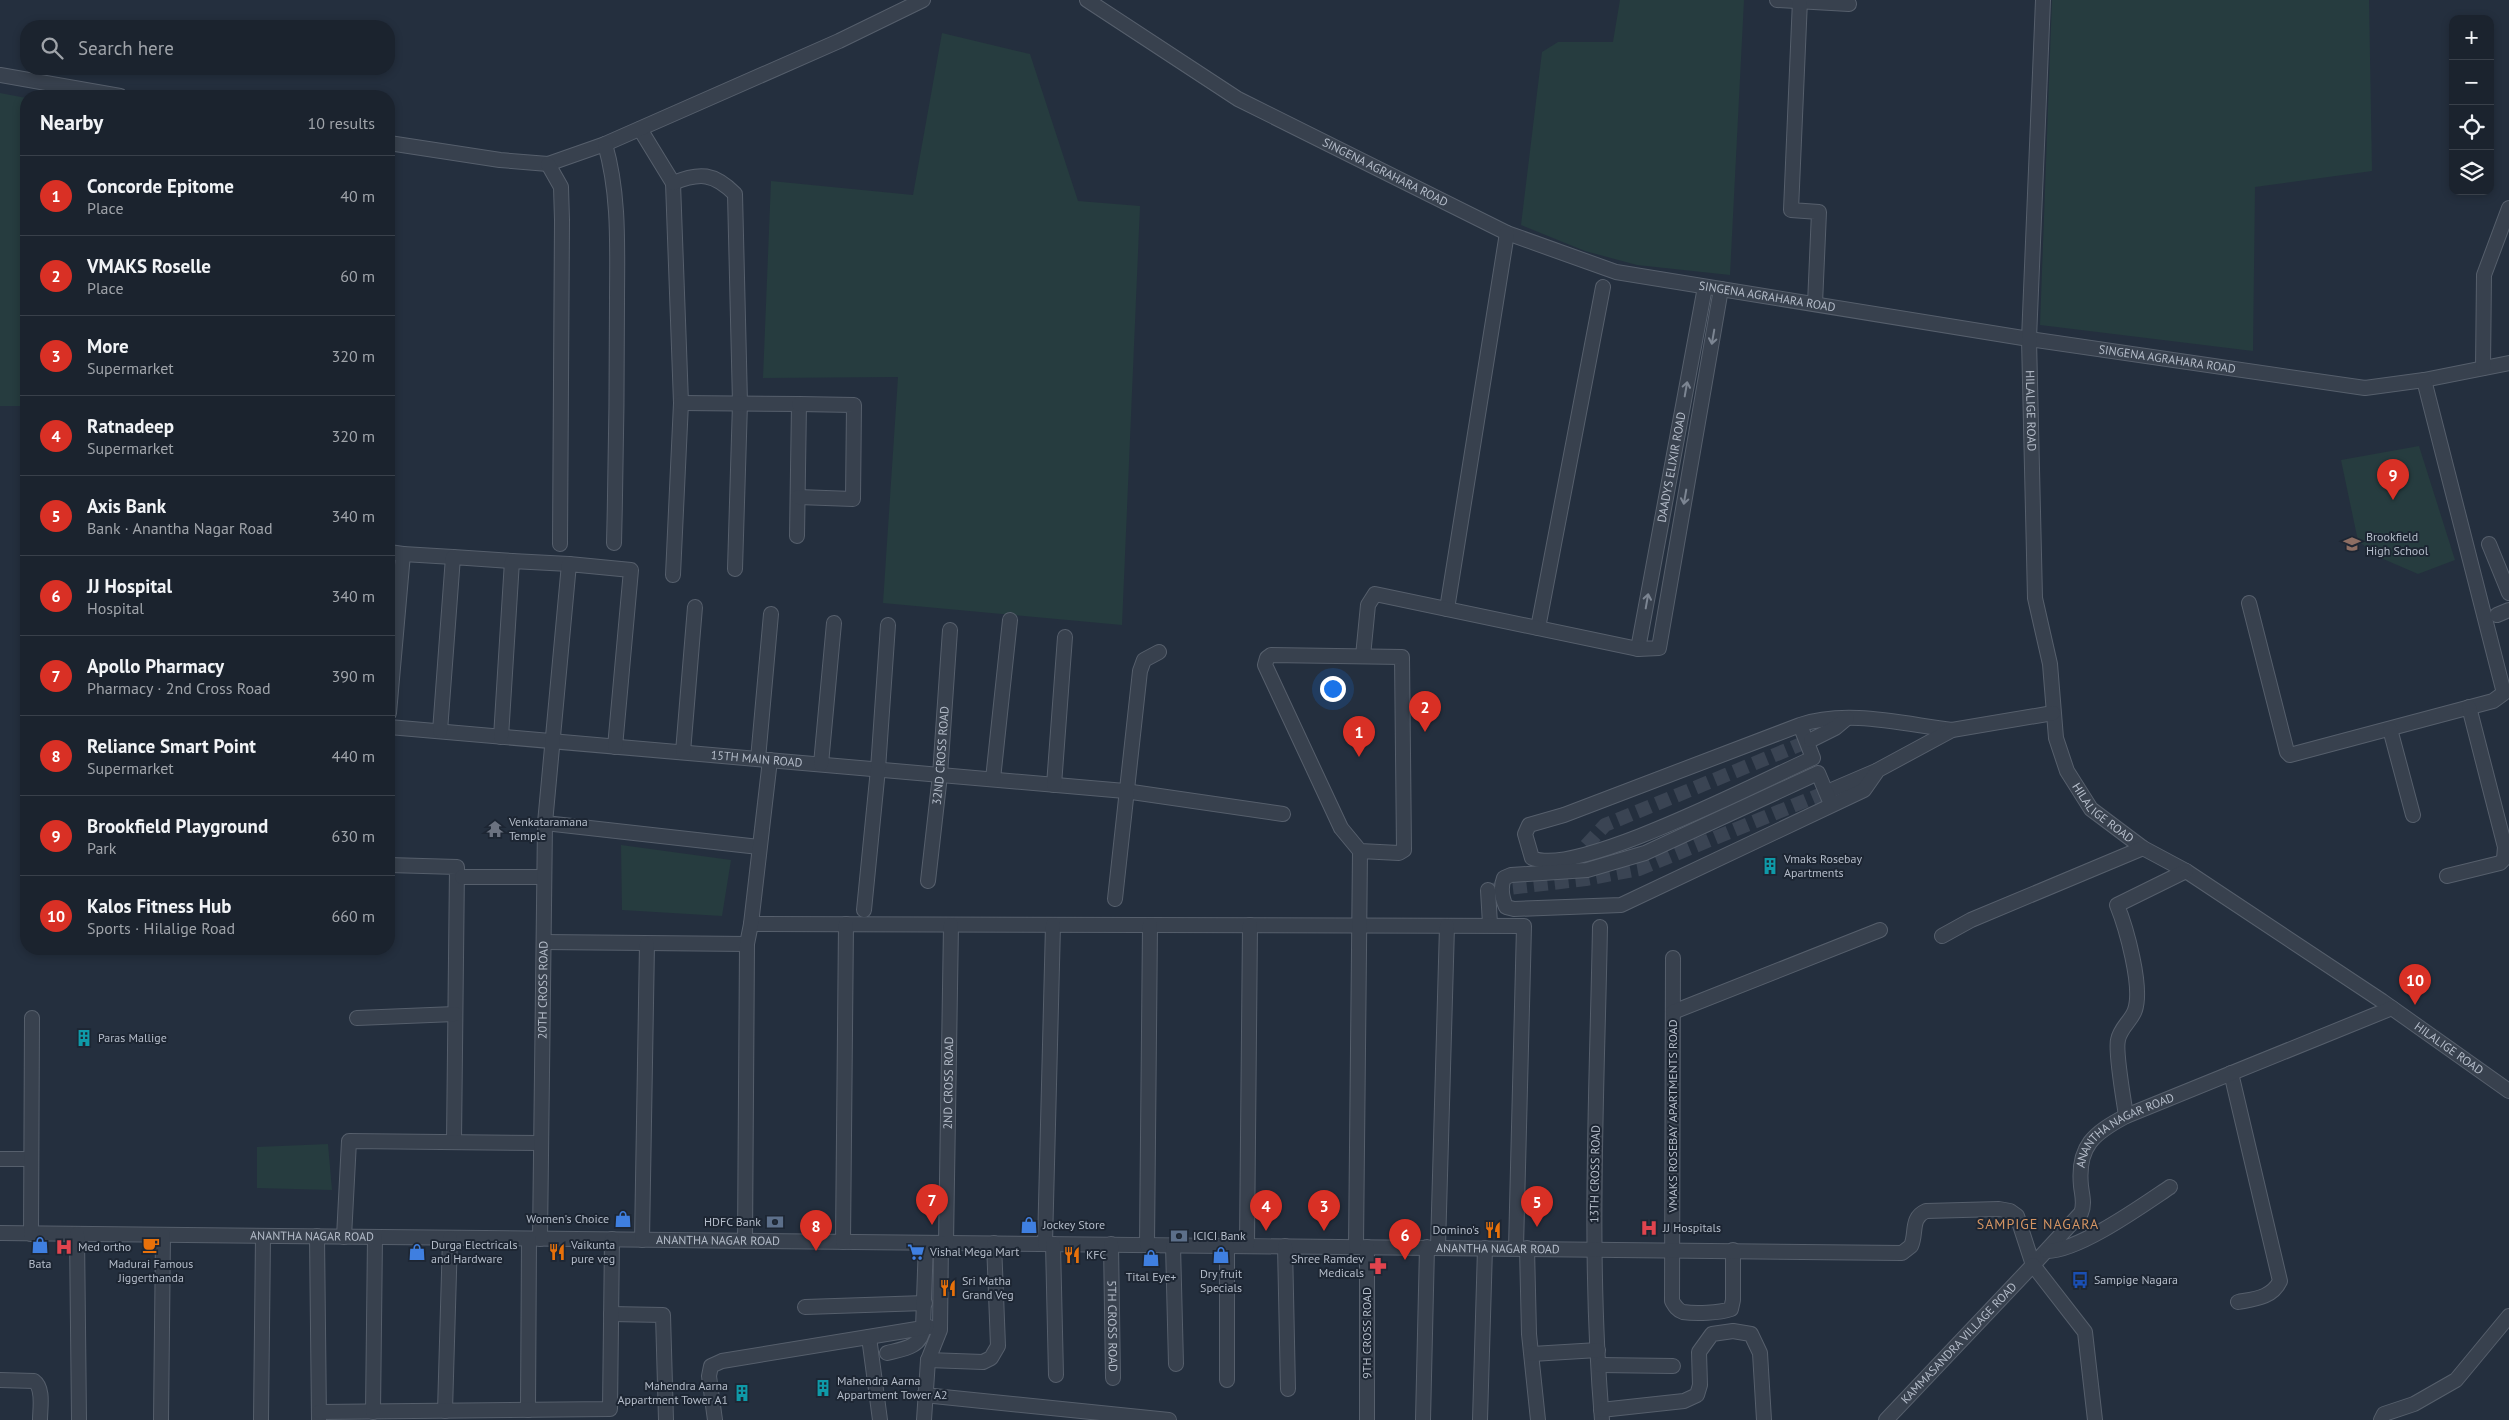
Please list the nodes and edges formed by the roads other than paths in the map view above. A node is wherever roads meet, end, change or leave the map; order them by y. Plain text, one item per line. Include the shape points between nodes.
1 (923, 0) edge
2 (1087, 0) edge
3 (1778, 0) edge
4 (2043, 0) edge
5 (1800, 1) edge
6 (1849, 4) dead end
7 (0, 75) edge
8 (86, 90) edge
9 (640, 129) junction
10 (395, 144) edge
11 (606, 144) junction
12 (548, 164) junction
13 (672, 183) junction
14 (2509, 208) edge
15 (1507, 232) junction
16 (1705, 286) junction
17 (1603, 288) dead end
18 (1721, 289) junction
19 (1815, 304) junction
20 (2029, 339) junction
21 (2509, 362) edge
22 (2483, 368) junction
23 (2424, 380) junction
24 (681, 403) junction
25 (740, 403) junction
26 (799, 404) junction
27 (798, 497) junction
28 (797, 536) dead end
29 (614, 543) dead end
30 (560, 544) dead end
31 (2489, 544) dead end
32 (395, 553) edge
33 (404, 554) junction
34 (453, 557) junction
35 (512, 561) junction
36 (569, 564) junction
37 (735, 569) dead end
38 (673, 574) dead end
39 (2509, 593) edge
40 (2249, 603) dead end
41 (696, 607) dead end
42 (1447, 609) junction
43 (771, 614) dead end
44 (1010, 620) dead end
45 (834, 623) dead end
46 (888, 625) dead end
47 (1538, 628) junction
48 (950, 630) dead end
49 (1065, 637) dead end
50 (1638, 648) junction
51 (395, 649) edge
52 (1159, 652) dead end
53 (1363, 656) junction
54 (2469, 707) junction
55 (2053, 713) junction
56 (1848, 718) junction
57 (1800, 725) junction
58 (395, 728) edge
59 (2390, 729) junction
60 (1952, 730) junction
61 (440, 732) junction
62 (501, 737) junction
63 (1811, 740) tunnel mouth
64 (552, 741) junction
65 (615, 747) junction
66 (682, 752) junction
67 (764, 760) junction
68 (821, 764) junction
69 (878, 769) junction
70 (1878, 770) junction
71 (940, 775) junction
72 (993, 779) junction
73 (1054, 785) junction
74 (1834, 789) tunnel mouth
75 (1125, 791) junction
76 (1831, 804) junction
77 (1283, 814) dead end
78 (2413, 815) dead end
79 (545, 823) junction
80 (759, 847) junction
81 (2143, 848) junction
82 (1360, 851) junction
83 (395, 865) edge
84 (1562, 865) junction
85 (2186, 871) junction
86 (2447, 876) dead end
87 (462, 877) dead end
88 (543, 877) junction
89 (928, 881) dead end
90 (1488, 890) dead end
91 (1115, 899) dead end
92 (864, 910) dead end
93 (751, 924) junction
94 (846, 924) junction
95 (1490, 924) junction
96 (951, 925) junction
97 (1052, 925) junction
98 (1150, 925) junction
99 (1250, 925) junction
100 (1360, 926) junction
101 (1447, 926) junction
102 (1600, 927) dead end
103 (1880, 930) dead end
104 (1942, 936) dead end
105 (544, 942) junction
106 (647, 944) junction
107 (747, 944) junction
108 (1673, 958) dead end
109 (2392, 1008) junction
110 (1673, 1012) junction
111 (455, 1014) junction
112 (32, 1018) dead end
113 (357, 1018) dead end
114 (2231, 1073) junction
115 (2509, 1091) edge
116 (2126, 1116) junction
117 (454, 1142) junction
118 (541, 1143) junction
119 (0, 1159) edge
120 (31, 1160) junction
121 (2170, 1187) dead end
122 (0, 1233) edge
123 (31, 1234) junction
124 (77, 1234) junction
125 (163, 1235) junction
126 (263, 1236) junction
127 (317, 1236) junction
128 (344, 1237) junction
129 (375, 1237) junction
130 (450, 1238) junction
131 (534, 1239) junction
132 (612, 1239) junction
133 (642, 1240) junction
134 (745, 1241) junction
135 (843, 1242) junction
136 (926, 1242) junction
137 (943, 1243) junction
138 (994, 1243) junction
139 (1049, 1244) junction
140 (1111, 1244) junction
141 (1148, 1245) junction
142 (1173, 1245) junction
143 (1227, 1245) junction
144 (1247, 1246) junction
145 (1284, 1246) junction
146 (1362, 1246) junction
147 (1432, 1247) junction
148 (1485, 1248) junction
149 (1522, 1248) junction
150 (1593, 1249) junction
151 (1673, 1250) junction
152 (1733, 1250) junction
153 (2047, 1251) junction
154 (2033, 1265) junction
155 (2238, 1302) dead end
156 (925, 1303) junction
157 (805, 1307) dead end
158 (611, 1314) junction
159 (2509, 1316) edge
160 (940, 1326) junction
161 (923, 1328) junction
162 (868, 1337) junction
163 (1598, 1350) junction
164 (887, 1352) dead end
165 (1532, 1354) junction
166 (928, 1360) junction
167 (1176, 1364) dead end
168 (1600, 1365) junction
169 (1673, 1366) dead end
170 (1056, 1375) dead end
171 (1113, 1378) dead end
172 (0, 1380) edge
173 (1227, 1380) dead end
174 (1288, 1389) dead end
175 (924, 1396) junction
176 (528, 1410) junction
177 (445, 1411) junction
178 (373, 1412) junction
179 (1602, 1415) edge
180 (319, 1416) edge
181 (40, 1420) edge
182 (79, 1420) edge
183 (161, 1420) edge
184 (261, 1420) edge
185 (666, 1420) edge
186 (715, 1420) edge
187 (880, 1420) edge
188 (924, 1420) edge
189 (1169, 1420) edge
190 (1367, 1420) edge
191 (1423, 1420) edge
192 (1480, 1420) edge
193 (1538, 1420) edge
194 (1764, 1420) edge
195 (1886, 1420) edge
196 (2095, 1420) edge
197 (2381, 1420) edge

1 - 9 street
2 - 15 street, SINGENA AGRAHARA ROAD via 1238,99
3 - 5 street
4 - 20 street, HILALIGE ROAD
5 - 6 street
5 - 19 street via 1791,210 1819,212
7 - 8 street
9 - 11 street
9 - 13 street
10 - 12 street
11 - 12 street
11 - 29 street via 614,173 616,217
12 - 30 street via 560,187 562,220
13 - 24 street
13 - 25 street via 706,176 721,180 735,194
14 - 22 street via 2484,275
15 - 16 street, SINGENA AGRAHARA ROAD via 1616,272
15 - 42 street
16 - 18 street, SINGENA AGRAHARA ROAD
50 -> 16 street, DAADYS ELIXIR ROAD
17 - 47 street
18 - 19 street, SINGENA AGRAHARA ROAD
18 -> 50 street, DAADYS ELIXIR ROAD via 1660,648
19 - 20 street, SINGENA AGRAHARA ROAD
20 - 23 street, SINGENA AGRAHARA ROAD via 2365,388
20 - 55 street, HILALIGE ROAD via 2035,598 2050,664
21 - 22 street, SINGENA AGRAHARA ROAD
22 - 23 street, SINGENA AGRAHARA ROAD
23 - 54 street via 2504,692 2492,701
24 - 25 street
24 - 38 street
25 - 26 street
25 - 37 street
26 - 27 street
26 - 27 street via 854,405 853,499
27 - 28 street
31 - 39 street
32 - 33 street
33 - 34 street
33 - 51 street
34 - 35 street
34 - 61 street
35 - 36 street
35 - 62 street
36 - 64 street, 20TH CROSS ROAD
36 - 65 street via 631,570
40 - 59 street via 2287,752 2297,754
41 - 66 street
42 - 47 street
42 - 53 street via 1375,594 1368,605
43 - 67 street
44 - 72 street
45 - 68 street
46 - 69 street
47 - 50 street
48 - 71 street, 32ND CROSS ROAD
49 - 73 street
52 - 75 street via 1144,660 1140,671
53 - 82 street via 1402,657 1404,850 1399,853
53 - 82 street via 1271,655 1265,661 1341,828
54 - 59 street
54 - 86 street via 2505,854 2500,863
55 - 60 street
55 - 81 street, HILALIGE ROAD via 2061,756 2073,783 2092,808
56 - 57 street via 1814,720
56 - 60 street
56 - 63 street
57 - 84 street via 1813,758 1645,835
57 - 84 street via 1564,816 1528,825 1525,834 1532,858
58 - 61 street, 15TH MAIN ROAD
59 - 78 street
60 - 70 street
61 - 62 street, 15TH MAIN ROAD
62 - 64 street, 15TH MAIN ROAD
64 - 65 street, 15TH MAIN ROAD
64 - 79 street, 20TH CROSS ROAD
65 - 66 street, 15TH MAIN ROAD
66 - 67 street, 15TH MAIN ROAD
67 - 68 street, 15TH MAIN ROAD
67 - 80 street
68 - 69 street, 15TH MAIN ROAD
69 - 71 street, 15TH MAIN ROAD
69 - 92 street
70 - 74 street
70 - 76 street via 1864,790
71 - 72 street, 15TH MAIN ROAD
71 - 89 street, 32ND CROSS ROAD
72 - 73 street, 15TH MAIN ROAD
73 - 75 street, 15TH MAIN ROAD
75 - 77 street, 15TH MAIN ROAD
75 - 91 street
76 - 84 street via 1818,773 1645,853 1587,870
76 - 84 street via 1620,905 1506,907 1503,900 1504,878
79 - 80 street
79 - 88 street, 20TH CROSS ROAD
80 - 93 street
81 - 85 street, HILALIGE ROAD
81 - 104 street via 1971,920
82 - 100 street, 9TH CROSS ROAD
83 - 111 street via 457,867
85 - 109 street, HILALIGE ROAD
85 - 116 street via 2117,905 2137,990 2135,1010 2118,1040
87 - 88 street
88 - 105 street, 20TH CROSS ROAD
90 - 95 street
93 - 94 street
93 - 107 street
94 - 96 street
94 - 135 street
95 - 101 street
95 - 149 street via 1524,926
96 - 97 street
96 - 137 street, 2ND CROSS ROAD
97 - 98 street
97 - 139 street
98 - 99 street
98 - 141 street
99 - 100 street
99 - 144 street
100 - 101 street
100 - 146 street, 9TH CROSS ROAD
101 - 147 street
102 - 150 street, 13TH CROSS ROAD
103 - 110 street
105 - 106 street
105 - 118 street, 20TH CROSS ROAD
106 - 107 street
106 - 133 street
107 - 134 street
108 - 110 street, VMAKS ROSEBAY APARTMENTS ROAD
109 - 114 street, ANANTHA NAGAR ROAD
109 - 115 street, HILALIGE ROAD
110 - 151 street, VMAKS ROSEBAY APARTMENTS ROAD
111 - 113 street
111 - 117 street
112 - 120 street
114 - 116 street, ANANTHA NAGAR ROAD
114 - 155 street via 2280,1281 2266,1296
116 - 153 street, ANANTHA NAGAR ROAD via 2090,1140 2081,1168 2083,1208
117 - 118 street
117 - 128 street via 350,1142
118 - 131 street, 20TH CROSS ROAD
119 - 120 street
120 - 123 street
121 - 153 street via 2122,1219 2060,1251
122 - 123 street, ANANTHA NAGAR ROAD
123 - 124 street, ANANTHA NAGAR ROAD
124 - 125 street, ANANTHA NAGAR ROAD
124 - 182 street
125 - 126 street, ANANTHA NAGAR ROAD
125 - 183 street
126 - 127 street, ANANTHA NAGAR ROAD
126 - 184 street
127 - 128 street, ANANTHA NAGAR ROAD
127 - 180 street
128 - 129 street, ANANTHA NAGAR ROAD
129 - 130 street, ANANTHA NAGAR ROAD
129 - 178 street
130 - 131 street, ANANTHA NAGAR ROAD
130 - 177 street
131 - 132 street, ANANTHA NAGAR ROAD
131 - 176 street, 20TH CROSS ROAD
132 - 133 street, ANANTHA NAGAR ROAD
132 - 158 street
133 - 134 street, ANANTHA NAGAR ROAD
134 - 135 street, ANANTHA NAGAR ROAD
135 - 136 street, ANANTHA NAGAR ROAD
136 - 137 street, ANANTHA NAGAR ROAD
136 - 156 street
137 - 138 street, ANANTHA NAGAR ROAD
137 - 160 street, 2ND CROSS ROAD
138 - 139 street, ANANTHA NAGAR ROAD
138 - 166 street via 998,1346 991,1358 982,1362
139 - 140 street, ANANTHA NAGAR ROAD
139 - 170 street
140 - 141 street, ANANTHA NAGAR ROAD
140 - 171 street, 5TH CROSS ROAD
141 - 142 street, ANANTHA NAGAR ROAD
142 - 143 street, ANANTHA NAGAR ROAD
142 - 167 street
143 - 144 street, ANANTHA NAGAR ROAD
143 - 173 street
144 - 145 street, ANANTHA NAGAR ROAD
145 - 146 street, ANANTHA NAGAR ROAD
145 - 174 street
146 - 147 street, ANANTHA NAGAR ROAD
146 - 190 street, 9TH CROSS ROAD
147 - 148 street, ANANTHA NAGAR ROAD
147 - 191 street
148 - 149 street, ANANTHA NAGAR ROAD
148 - 192 street
149 - 150 street, ANANTHA NAGAR ROAD
149 - 165 street
150 - 151 street, ANANTHA NAGAR ROAD
150 - 163 street, 13TH CROSS ROAD
151 - 152 street, ANANTHA NAGAR ROAD
151 - 152 street, VMAKS ROSEBAY APARTMENTS ROAD via 1672,1301 1682,1312 1731,1309
152 - 154 street, ANANTHA NAGAR ROAD via 1902,1253 1911,1246 1915,1222 1926,1211 1999,1209 2018,1216
153 - 154 street, ANANTHA NAGAR ROAD
154 - 195 street, KAMMASANDRA VILLAGE ROAD
154 - 196 street via 2085,1332
156 - 157 street
156 - 161 street
158 - 176 street via 610,1409
158 - 185 street via 663,1315
159 - 197 street via 2456,1380 2414,1404 2384,1414
160 - 161 street
160 - 166 street, 2ND CROSS ROAD
161 - 162 street
161 - 164 street via 917,1344
162 - 186 street via 722,1361 711,1366 709,1376
162 - 187 street
163 - 165 street
163 - 168 street, 13TH CROSS ROAD
165 - 193 street
166 - 175 street, 2ND CROSS ROAD
168 - 169 street
168 - 179 street, 13TH CROSS ROAD
172 - 181 street via 34,1381 38,1384
175 - 188 street, 2ND CROSS ROAD
175 - 189 street
176 - 177 street
177 - 178 street
178 - 180 street
179 - 194 street via 1684,1401 1697,1395 1699,1352 1712,1334 1733,1331 1751,1334 1760,1353

